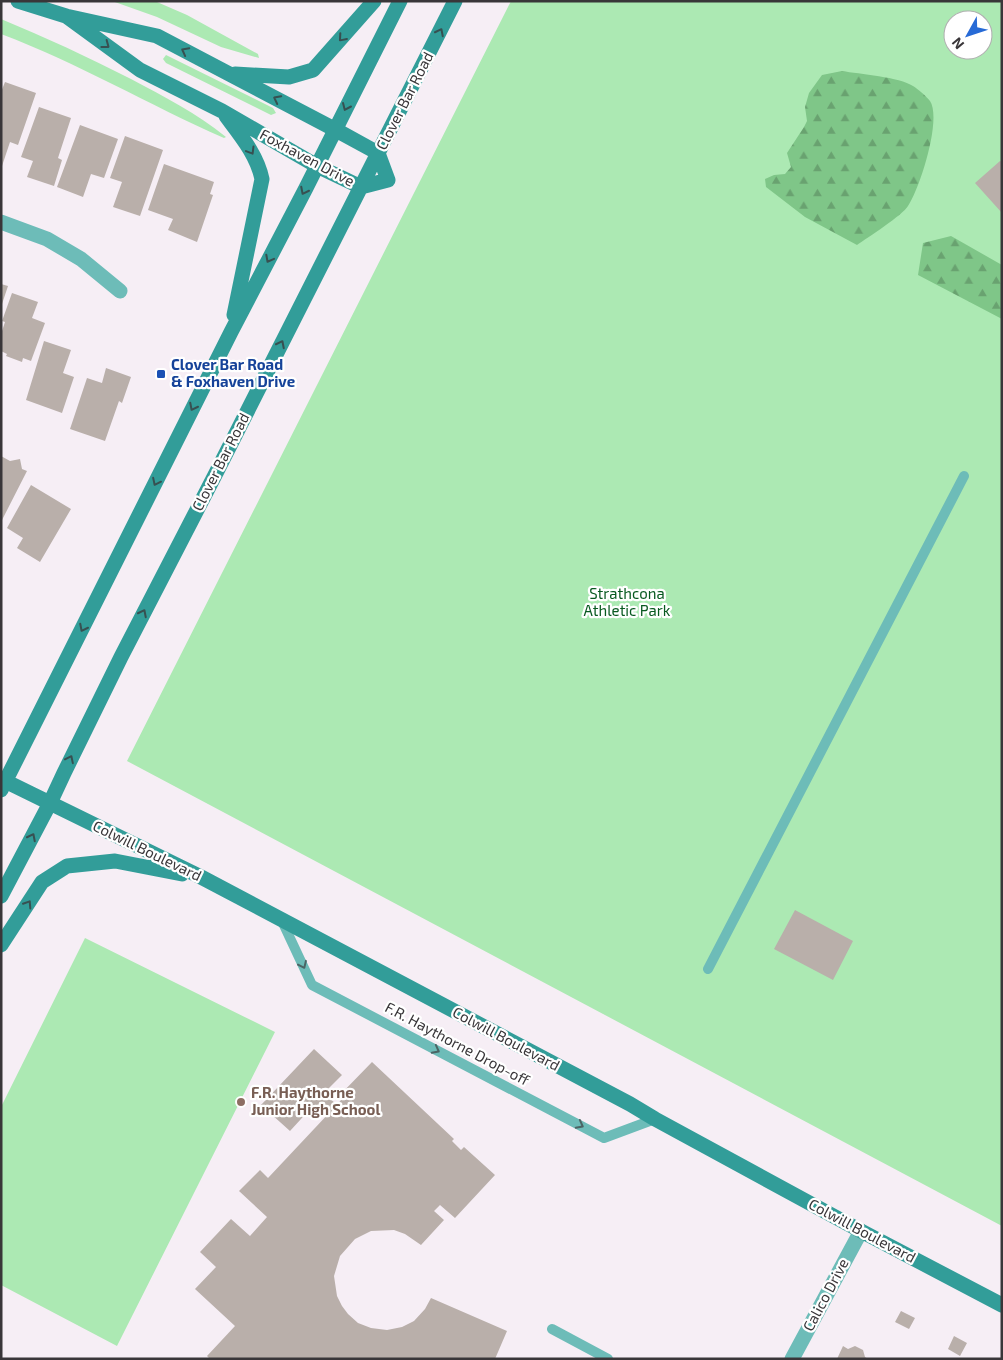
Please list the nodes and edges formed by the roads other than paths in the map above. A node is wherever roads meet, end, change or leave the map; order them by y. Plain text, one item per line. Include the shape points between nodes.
1 (18, 1) edge
2 (374, 1) edge
3 (400, 1) edge
4 (455, 1) edge
5 (66, 16) junction
6 (228, 74) junction
7 (222, 111) junction
8 (336, 130) junction
9 (378, 153) junction
10 (316, 166) junction
11 (361, 187) junction
12 (1, 222) edge
13 (120, 291) dead end
14 (231, 332) junction
15 (964, 476) dead end
16 (3, 785) edge
17 (50, 803) junction
18 (201, 877) junction
19 (1, 896) edge
20 (282, 920) junction
21 (1, 945) edge
22 (708, 969) dead end
23 (655, 1119) junction
24 (860, 1231) junction
25 (1002, 1305) edge
26 (552, 1329) dead end
27 (608, 1359) edge
28 (792, 1359) edge

1 - 5 main road, Foxhaven Drive
2 -> 6 main road via 313,70 289,77
3 -> 8 main road
9 -> 4 main road, Clover Bar Road
6 -> 5 main road, Foxhaven Drive via 157,36
5 -> 7 main road, Foxhaven Drive via 140,70
8 -> 6 main road, Foxhaven Drive
7 - 10 main road, Foxhaven Drive
7 -> 14 main road via 245,141 259,165 262,179
8 - 9 main road, Foxhaven Drive
8 - 10 main road
9 - 11 main road, Clover Bar Road
9 - 11 main road, Foxhaven Drive via 388,180
10 - 11 main road, Foxhaven Drive
10 -> 14 main road
17 -> 11 main road, Clover Bar Road via 120,657
12 - 13 street via 47,238 81,259
14 -> 16 main road
15 - 22 lane
16 - 17 main road, Colwill Boulevard
17 - 18 main road, Colwill Boulevard
19 -> 17 main road, Clover Bar Road
18 - 20 main road, Colwill Boulevard
21 -> 18 main road via 42,882 67,866 116,862
20 - 23 main road, Colwill Boulevard
20 -> 23 lane, F.R. Haythorne Drop-off via 312,985 604,1138
23 - 24 main road, Colwill Boulevard
24 - 25 main road, Colwill Boulevard
24 - 28 street, Calico Drive
26 - 27 lane

